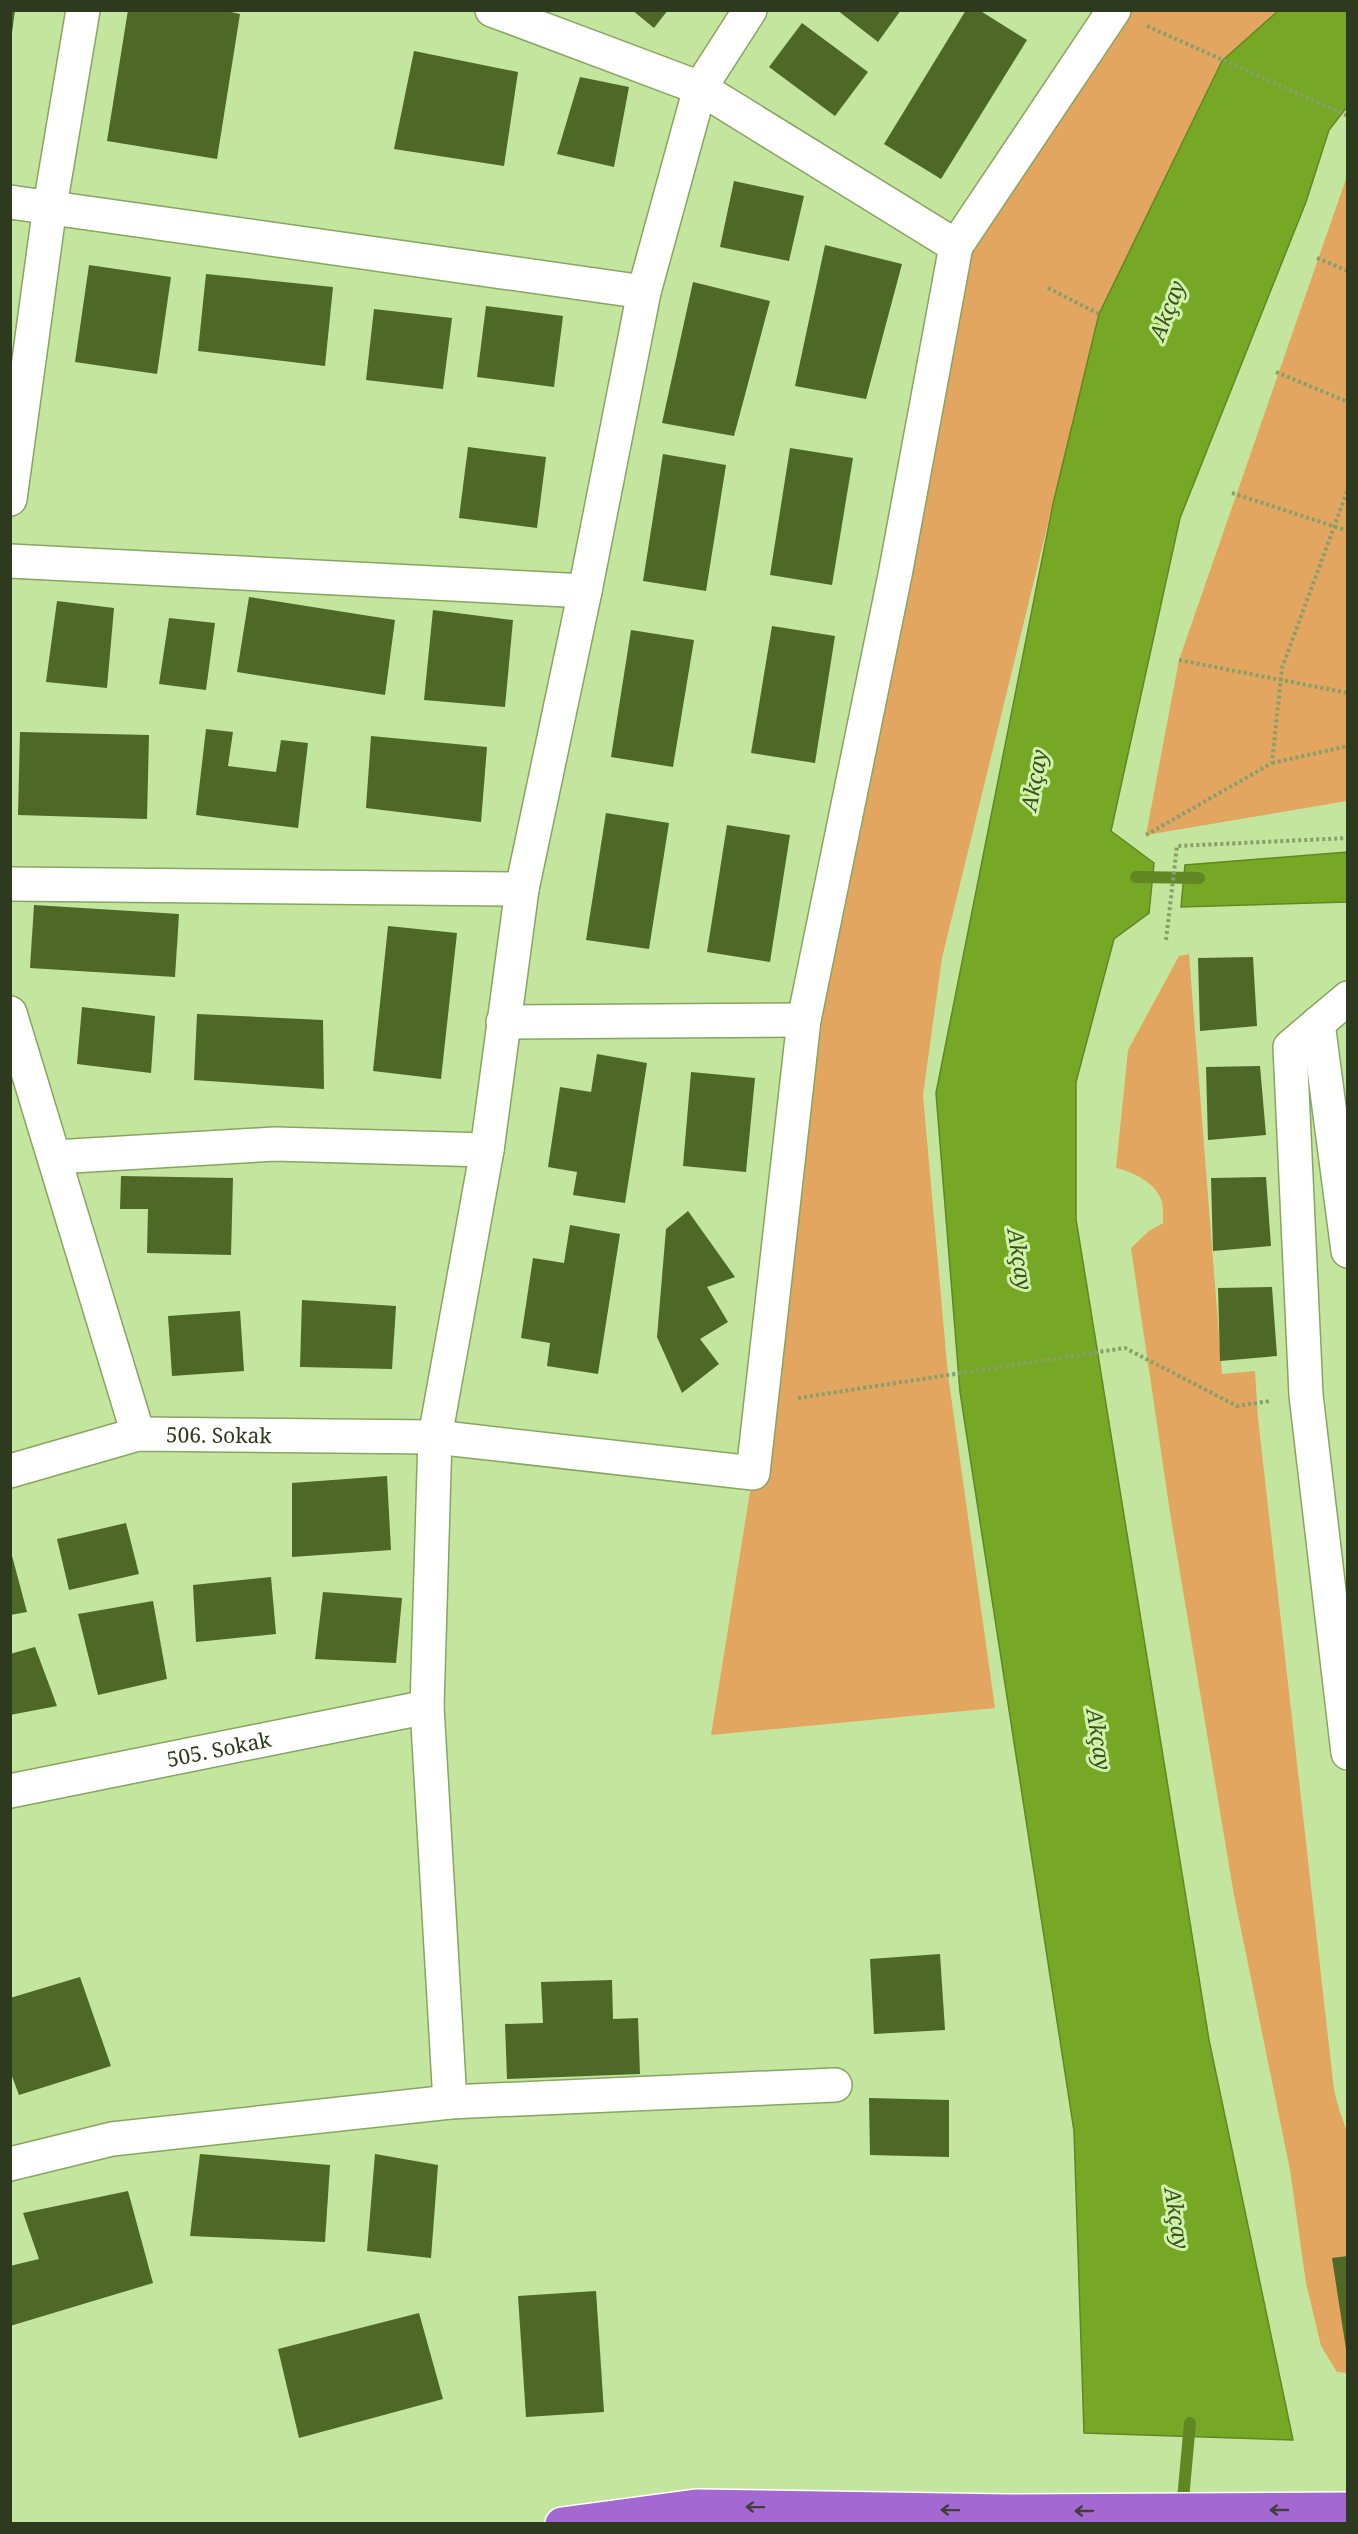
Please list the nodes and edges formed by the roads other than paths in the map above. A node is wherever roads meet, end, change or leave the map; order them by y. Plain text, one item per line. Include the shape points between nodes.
1 (83, 10) edge
2 (492, 10) edge
3 (750, 10) edge
4 (1114, 11) edge
5 (700, 88) junction
6 (10, 202) edge
7 (50, 207) junction
8 (956, 246) junction
9 (644, 292) junction
10 (10, 499) edge
11 (10, 561) edge
12 (585, 591) junction
13 (10, 884) edge
14 (522, 889) junction
15 (1347, 998) edge
16 (10, 1013) edge
17 (804, 1020) junction
18 (503, 1022) junction
19 (1318, 1023) junction
20 (487, 1150) junction
21 (56, 1157) junction
22 (1347, 1251) edge
23 (138, 1434) junction
24 (435, 1437) junction
25 (10, 1471) edge
26 (427, 1707) junction
27 (1347, 1753) edge
28 (10, 1791) edge
29 (835, 2085) dead end
30 (450, 2102) junction
31 (10, 2164) edge
32 (1343, 2509) edge
33 (562, 2523) edge

1 - 7 street
2 - 5 street
3 - 5 street
4 - 8 street
5 - 8 street
5 - 9 street
6 - 7 street
7 - 9 street
7 - 10 street
8 - 17 street via 895,575
9 - 12 street
11 - 12 street
12 - 14 street
13 - 14 street
14 - 18 street
15 - 19 street
16 - 21 street
17 - 18 street
17 - 24 street, 506. Sokak via 753,1473
18 - 20 street
19 - 22 street
19 - 27 street via 1290,1047 1306,1395
20 - 21 street via 276,1144
20 - 24 street
21 - 23 street
23 - 24 street, 506. Sokak
23 - 25 street, 506. Sokak
24 - 26 street
26 - 28 street, 505. Sokak
26 - 30 street
29 - 30 street
30 - 31 street via 112,2139
32 -> 33 highway via 1008,2511 696,2506

